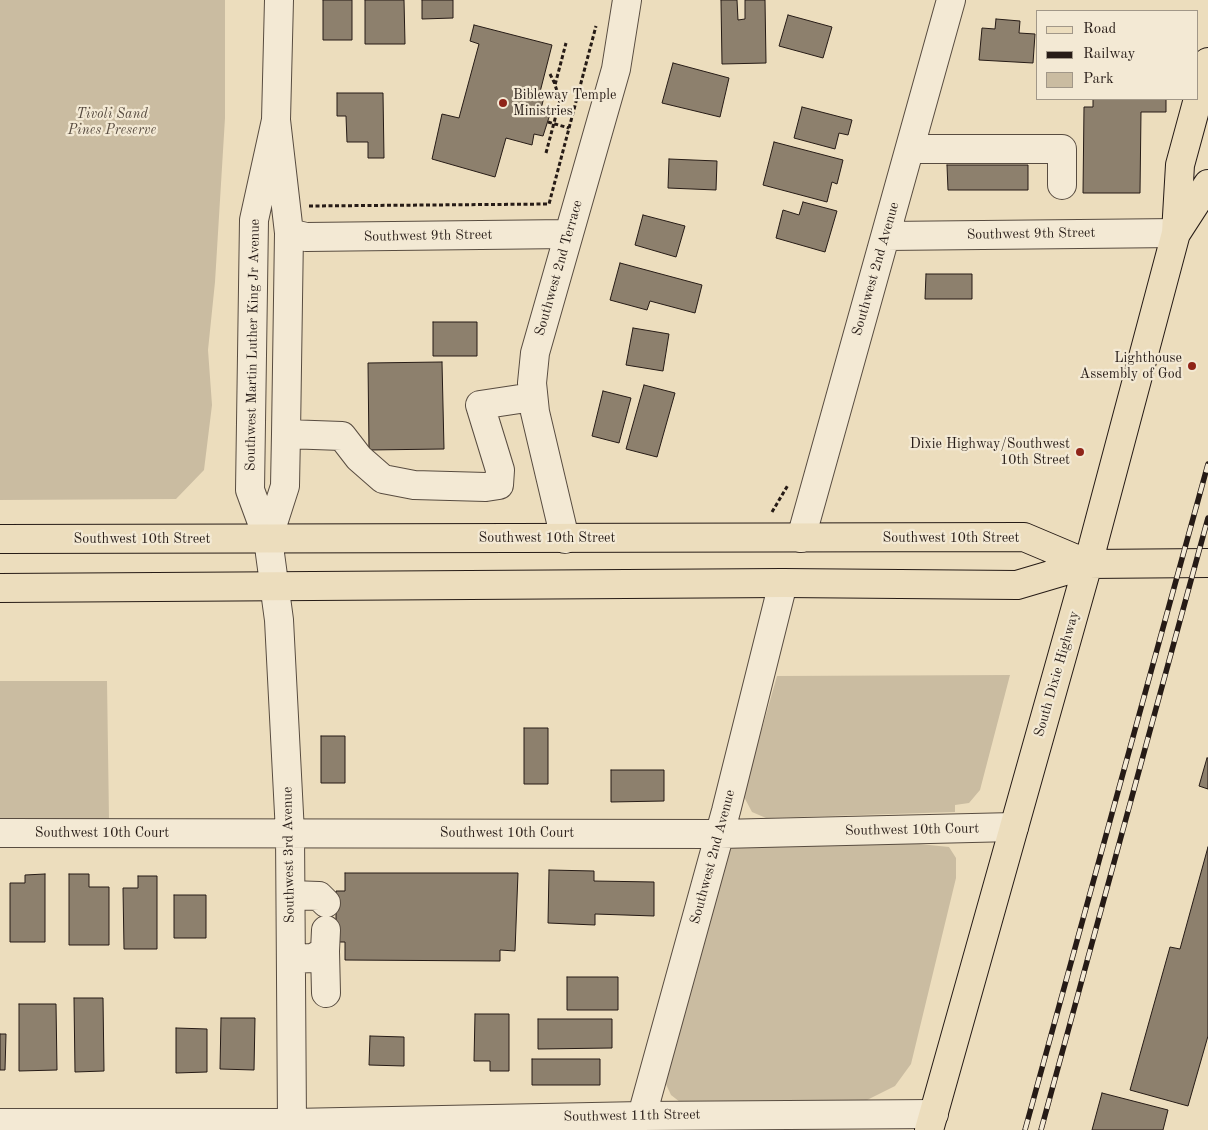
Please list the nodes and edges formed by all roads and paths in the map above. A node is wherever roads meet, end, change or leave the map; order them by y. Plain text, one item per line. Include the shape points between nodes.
1 (279, 0) edge
2 (627, 0) edge
3 (951, 0) edge
4 (598, 18) dead end
5 (566, 43) dead end
6 (1208, 62) edge
7 (550, 74) dead end
8 (555, 85) junction
9 (1198, 99) edge
10 (1198, 100) edge
11 (276, 120) junction
12 (548, 122) dead end
13 (554, 124) junction
14 (569, 128) junction
15 (910, 149) junction
16 (546, 153) dead end
17 (1208, 184) edge
18 (1062, 186) dead end
19 (306, 206) dead end
20 (289, 233) junction
21 (1176, 233) junction
22 (568, 234) junction
23 (886, 236) junction
24 (533, 396) junction
25 (286, 434) junction
26 (268, 538) junction
27 (565, 538) junction
28 (801, 538) junction
29 (0, 539) edge
30 (1208, 562) edge
31 (1088, 564) junction
32 (782, 583) junction
33 (0, 588) edge
34 (274, 588) junction
35 (1014, 827) junction
36 (290, 833) junction
37 (0, 834) edge
38 (720, 834) junction
39 (291, 895) junction
40 (326, 903) dead end
41 (291, 959) junction
42 (326, 993) dead end
43 (0, 1123) edge
44 (292, 1123) junction
45 (640, 1123) edge
46 (932, 1125) edge

1 - 11 street, Southwest Martin Luther King Jr Avenue
2 - 22 street, Southwest 2nd Terrace via 616,69
3 - 15 street, Southwest 2nd Avenue
4 - 14 path
5 - 8 path
6 - 9 main road, South Dixie Highway
7 - 8 path
8 - 13 path via 560,100
10 - 21 main road, South Dixie Highway via 1180,165
11 - 20 street, Southwest Martin Luther King Jr Avenue
11 - 26 street, Southwest Martin Luther King Jr Avenue via 254,220 252,315 250,490
12 - 13 path
13 - 14 path
13 - 16 path
14 - 19 path via 549,204
15 - 18 street via 1062,149
15 - 23 street, Southwest 2nd Avenue
17 - 21 main road, South Dixie Highway
20 - 22 street, Southwest 9th Street via 306,237
20 - 25 street, Southwest Martin Luther King Jr Avenue
21 - 23 street, Southwest 9th Street
21 - 31 main road, South Dixie Highway
22 - 24 street, Southwest 2nd Terrace via 535,353
23 - 28 street, Southwest 2nd Avenue
24 - 25 street via 480,405 500,470 499,485 486,487 414,485 384,479 359,458 342,436
24 - 27 street, Southwest 2nd Terrace
25 - 26 street, Southwest Martin Luther King Jr Avenue via 285,486
26 - 27 main road, Southwest 10th Street
26 - 29 main road, Southwest 10th Street
26 - 34 street, Southwest Martin Luther King Jr Avenue
27 - 28 main road, Southwest 10th Street
28 - 31 main road, Southwest 10th Street via 1024,537
30 - 31 main road, Southwest 10th Street
31 - 32 main road, Southwest 10th Street via 1018,585
31 - 35 main road, South Dixie Highway
32 - 34 main road, Southwest 10th Street
32 - 38 street, Southwest 2nd Avenue
33 - 34 main road, Southwest 10th Street
34 - 36 street, Southwest 3rd Avenue
35 - 38 street, Southwest 10th Court
35 - 46 main road, South Dixie Highway
36 - 37 street, Southwest 10th Court
36 - 38 street, Southwest 10th Court
36 - 39 street, Southwest 3rd Avenue
38 - 45 street, Southwest 2nd Avenue
39 - 40 street via 318,896
39 - 41 street, Southwest 3rd Avenue
41 - 42 street via 313,958 326,941
41 - 44 street, Southwest 3rd Avenue
43 - 44 street, Southwest 11th Street
44 - 45 street, Southwest 11th Street
45 - 46 street, Southwest 11th Street

